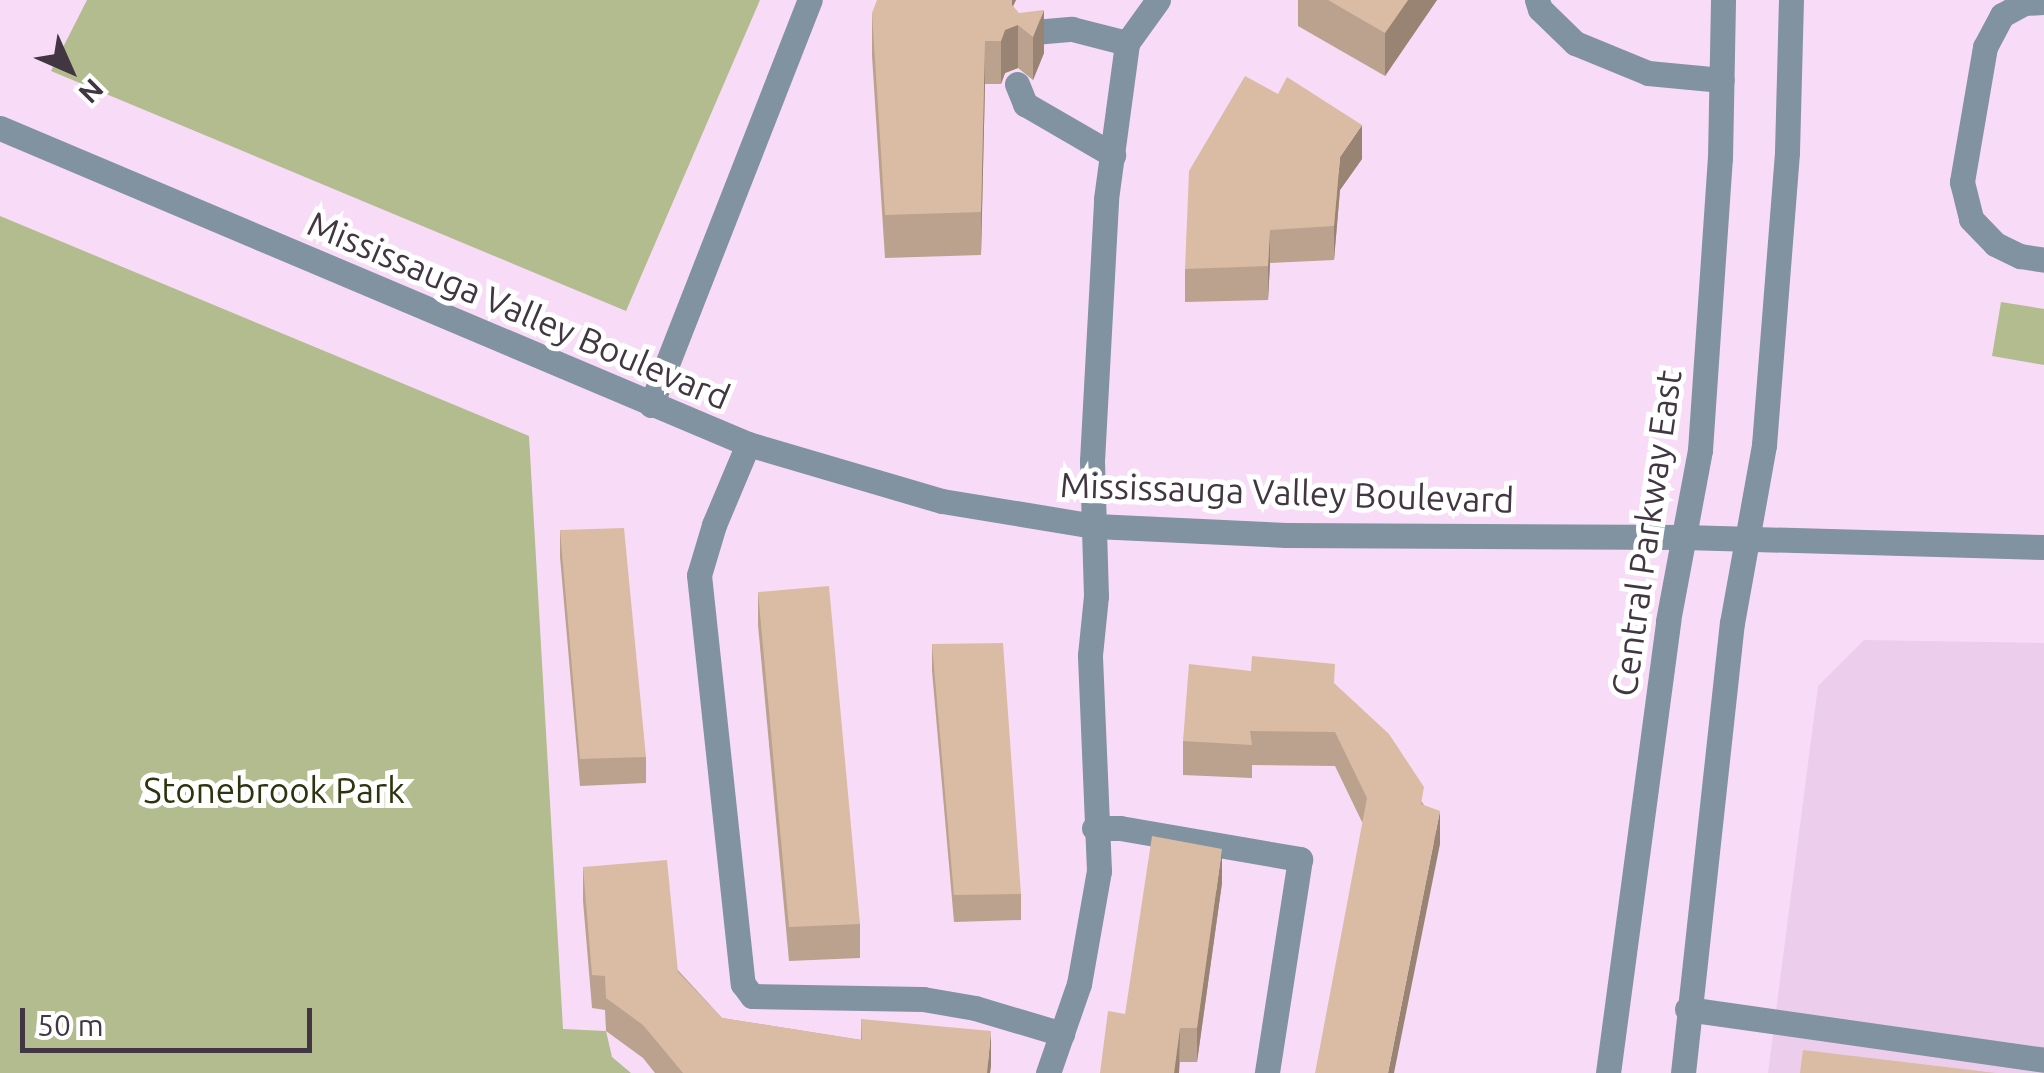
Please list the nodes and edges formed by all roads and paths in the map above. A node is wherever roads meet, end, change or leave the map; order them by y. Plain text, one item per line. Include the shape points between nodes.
1 (810, 0) edge
2 (1158, 0) edge
3 (1537, 0) edge
4 (1724, 0) edge
5 (1791, 0) edge
6 (2044, 2) edge
7 (1026, 42) edge
8 (1128, 43) junction
9 (1722, 80) junction
10 (1017, 84) dead end
11 (0, 128) edge
12 (1113, 155) junction
13 (2044, 260) edge
14 (651, 405) junction
15 (748, 444) junction
16 (1095, 526) junction
17 (1684, 537) junction
18 (1748, 540) junction
19 (2044, 547) edge
20 (1094, 828) junction
21 (1687, 1009) junction
22 (1062, 1034) junction
23 (2044, 1060) edge
24 (1048, 1073) edge
25 (1266, 1073) edge
26 (1608, 1073) edge
27 (1683, 1073) edge

1 - 14 street
2 - 8 street
3 - 9 street via 1575,43 1648,73
4 - 9 street, Central Parkway East
5 - 18 street via 1788,152 1764,445
6 - 13 street via 2024,2 2002,16 1985,47 1962,182 1971,219 1995,244
7 - 8 street via 1034,32 1072,29
8 - 12 street
9 - 17 street, Central Parkway East via 1700,450
10 - 12 street via 1025,104
11 - 14 street, Mississauga Valley Boulevard
12 - 16 street via 1092,461
14 - 15 street, Mississauga Valley Boulevard
15 - 16 street, Mississauga Valley Boulevard via 942,501
15 - 22 street via 699,574 743,984 752,996 923,999
16 - 17 street, Mississauga Valley Boulevard via 1286,535
16 - 20 street
17 - 18 street, Mississauga Valley Boulevard
17 - 26 street, Central Parkway East
18 - 19 street, Mississauga Valley Boulevard
18 - 21 street via 1732,623
20 - 22 street via 1099,871 1091,934
20 - 25 street via 1300,858
21 - 23 street
21 - 27 street
22 - 24 street

